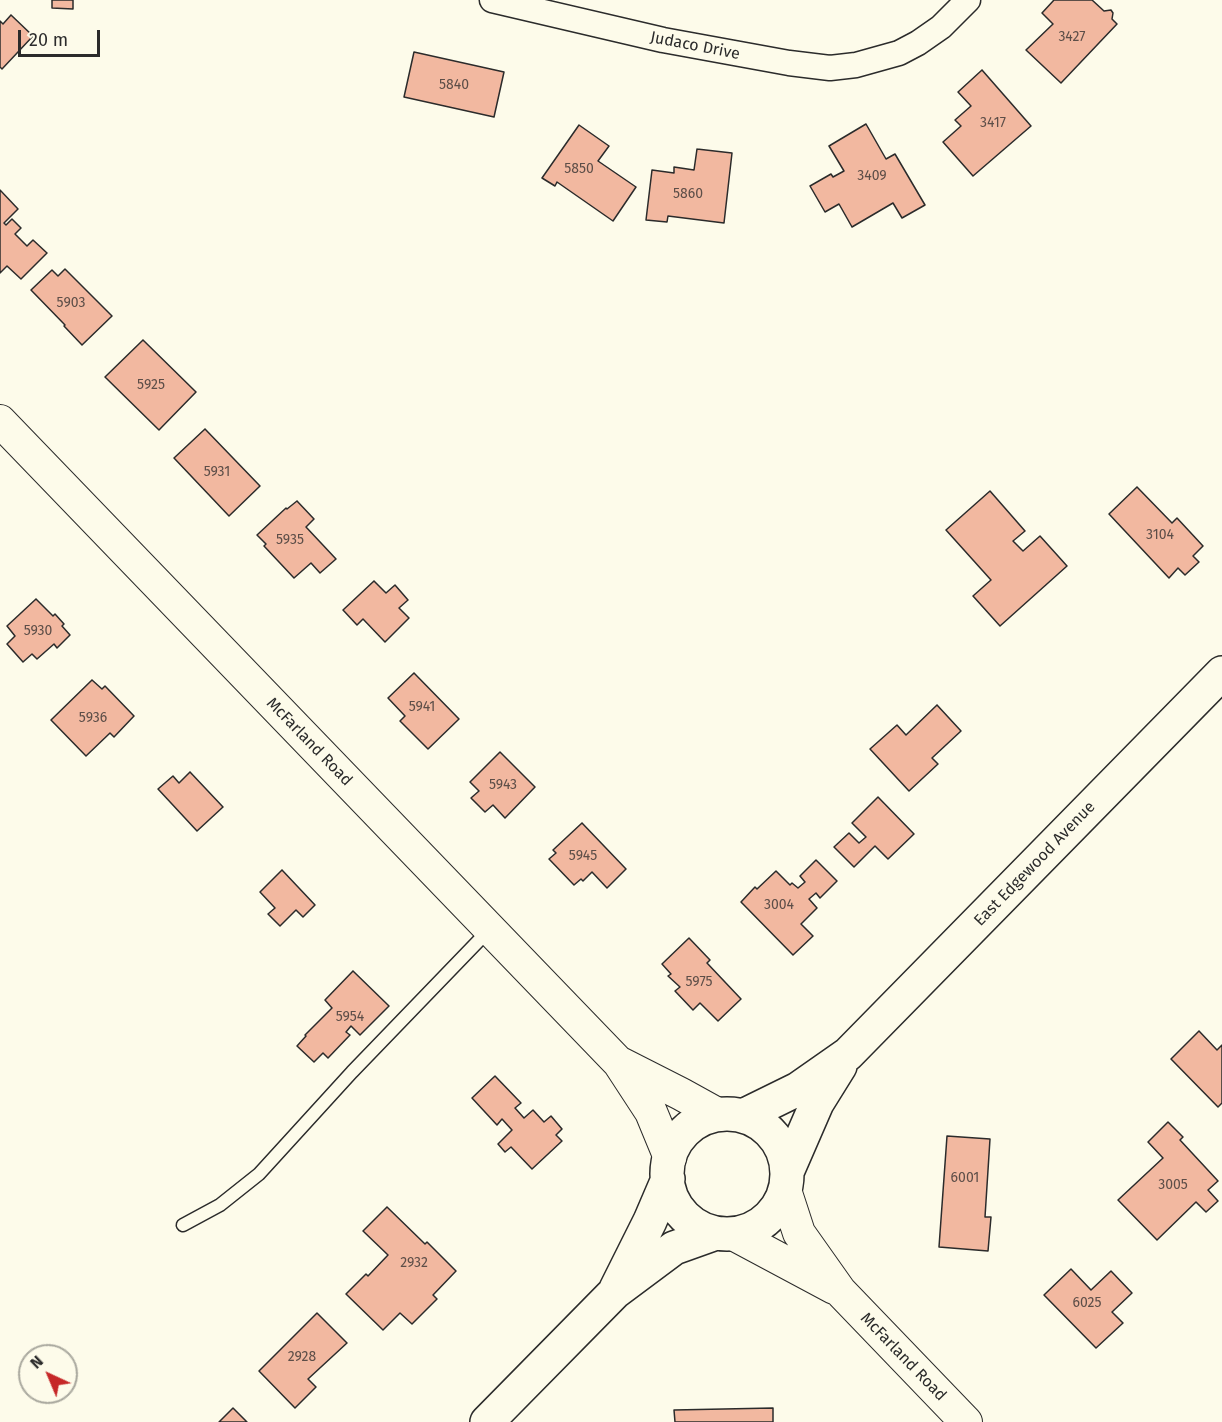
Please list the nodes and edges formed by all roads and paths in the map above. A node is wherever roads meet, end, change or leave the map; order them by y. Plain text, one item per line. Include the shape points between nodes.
1 (492, 0) edge
2 (968, 0) edge
3 (0, 421) edge
4 (1222, 673) edge
5 (490, 929) junction
6 (848, 1054) junction
7 (619, 1063) junction
8 (731, 1116) junction
9 (669, 1168) junction
10 (786, 1181) junction
11 (183, 1225) dead end
12 (724, 1233) junction
13 (840, 1291) junction
14 (615, 1292) junction
15 (487, 1422) edge
16 (966, 1422) edge

1 - 2 street, Judaco Drive via 663,40 830,68 899,53 941,27
3 - 5 street, McFarland Road
4 - 6 main road, East Edgewood Avenue
5 - 7 street, McFarland Road
5 - 11 lane via 259,1174 220,1205
6 - 8 main road, East Edgewood Avenue via 798,1089
6 - 10 main road, East Edgewood Avenue via 817,1103
7 - 8 street, McFarland Road
7 - 9 street, McFarland Road via 651,1112
8 - 9 main road, East Edgewood Avenue via 705,1118 693,1125 675,1145
8 - 10 main road via 755,1120 774,1137 785,1159
9 - 12 main road via 671,1194 688,1220 701,1228
9 - 14 main road, East Edgewood Avenue via 650,1221
10 - 12 main road, East Edgewood Avenue via 771,1215 747,1231
10 - 13 street, McFarland Road via 799,1233
12 - 13 street, McFarland Road
12 - 14 main road, East Edgewood Avenue via 674,1248
13 - 16 street, McFarland Road
14 - 15 main road, East Edgewood Avenue

